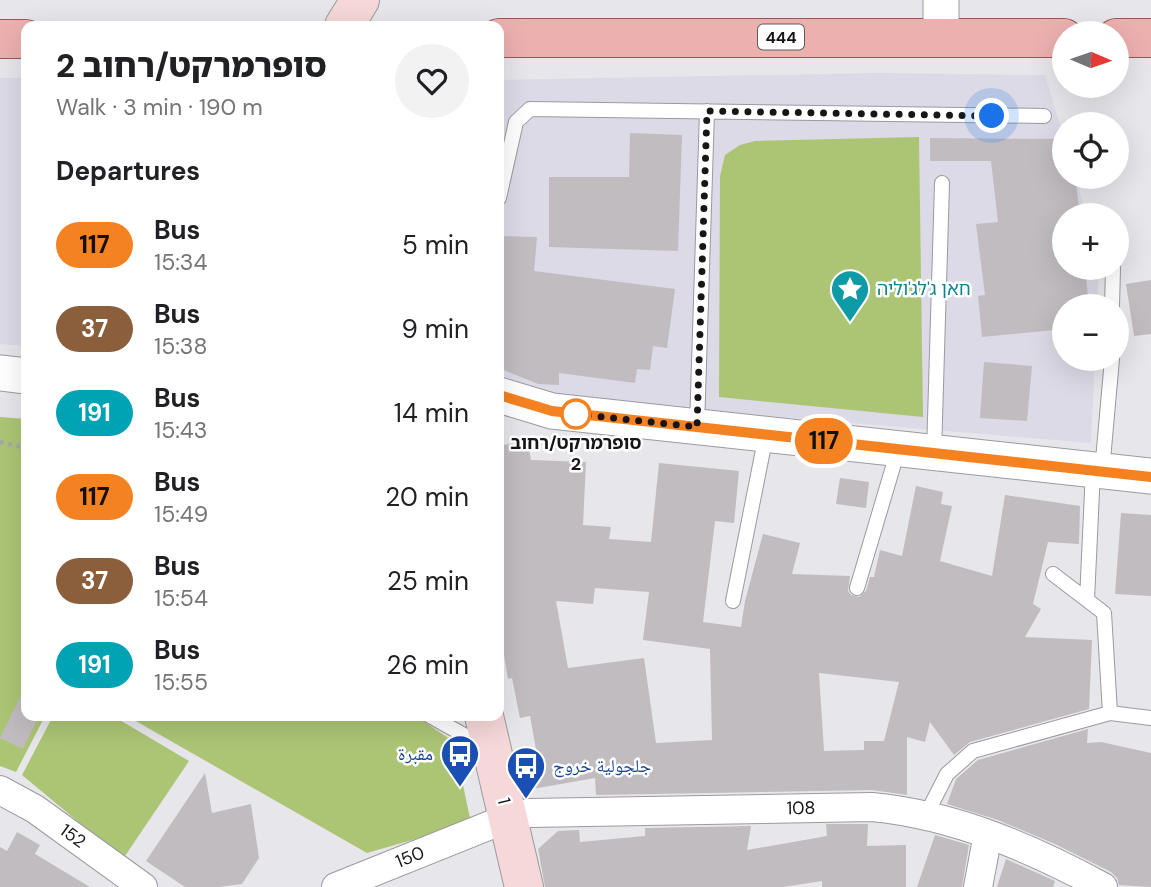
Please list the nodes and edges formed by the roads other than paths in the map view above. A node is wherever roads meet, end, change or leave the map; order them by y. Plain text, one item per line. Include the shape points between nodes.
1 (361, 0) edge
2 (941, 18) edge
3 (347, 21) edge
4 (366, 21) edge
5 (1052, 36) edge
6 (504, 38) edge
7 (1129, 38) edge
8 (1151, 38) edge
9 (0, 39) edge
10 (21, 39) edge
11 (707, 111) junction
12 (1044, 116) dead end
13 (504, 176) edge
14 (942, 183) dead end
15 (1110, 371) edge
16 (0, 373) edge
17 (21, 375) edge
18 (504, 397) edge
19 (552, 411) junction
20 (504, 418) edge
21 (697, 427) junction
22 (766, 435) junction
23 (898, 449) junction
24 (934, 453) junction
25 (1098, 471) junction
26 (1151, 477) edge
27 (1053, 574) dead end
28 (857, 588) dead end
29 (1087, 600) junction
30 (733, 601) dead end
31 (1110, 713) junction
32 (1151, 718) edge
33 (469, 722) edge
34 (0, 790) edge
35 (926, 815) junction
36 (496, 823) junction
37 (988, 834) junction
38 (143, 887) edge
39 (336, 887) edge
40 (498, 887) edge
41 (524, 887) edge
42 (978, 887) edge
43 (1103, 887) edge

1 - 3 main road
1 - 4 main road
2 - 5 main road, 444
2 - 6 main road, 444
7 - 8 main road
9 - 10 main road
11 - 12 lane
11 - 13 lane via 530,109 516,122
11 - 21 lane
14 - 24 lane
15 - 25 lane
16 - 17 street
18 - 19 street
19 - 20 street
19 - 21 street
21 - 22 street
22 - 23 street
22 - 30 lane
23 - 24 street
23 - 28 lane
24 - 25 street
25 - 26 street
25 - 29 lane
27 - 29 lane
29 - 31 lane via 1104,613
31 - 32 lane
31 - 35 lane via 973,751 947,774
33 - 36 main road, 1
34 - 38 street, 152 via 35,809
35 - 36 street, 108 via 872,807 559,811 529,813
35 - 37 street, 108
36 - 39 street, 150
36 - 40 main road, 1
36 - 41 main road, 1
37 - 42 street
37 - 43 street, 108

